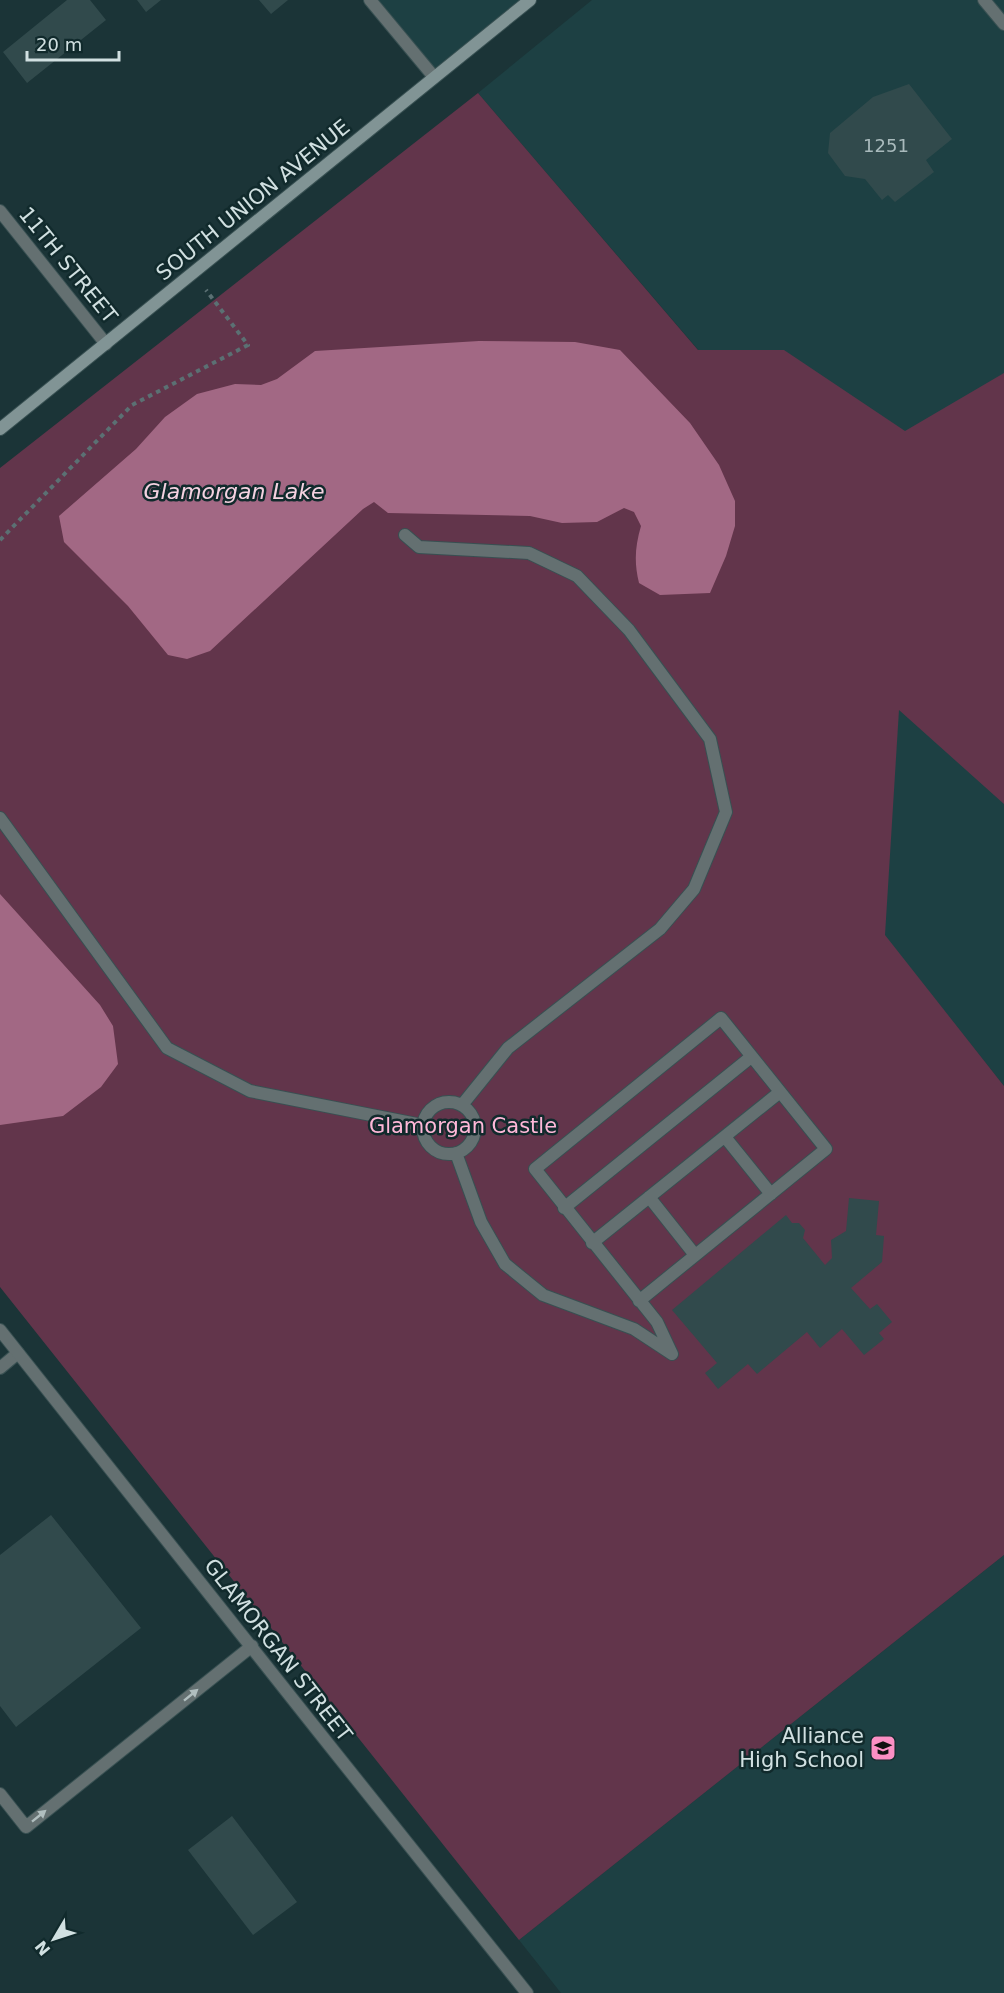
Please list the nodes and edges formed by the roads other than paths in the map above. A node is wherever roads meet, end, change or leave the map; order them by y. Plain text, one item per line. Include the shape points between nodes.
1 (370, 0) edge
2 (530, 0) edge
3 (984, 0) edge
4 (1004, 24) edge
5 (434, 78) junction
6 (0, 211) edge
7 (106, 344) junction
8 (0, 429) edge
9 (405, 535) dead end
10 (0, 818) edge
11 (751, 1057) junction
12 (780, 1092) junction
13 (462, 1105) junction
14 (422, 1125) junction
15 (724, 1137) junction
16 (456, 1153) junction
17 (771, 1194) junction
18 (649, 1197) junction
19 (564, 1208) junction
20 (592, 1243) junction
21 (695, 1255) junction
22 (639, 1301) junction
23 (0, 1330) edge
24 (18, 1353) junction
25 (0, 1368) edge
26 (252, 1646) junction
27 (0, 1794) edge
28 (527, 1993) edge

1 - 5 street
2 - 5 main road, SOUTH UNION AVENUE
3 - 4 street
5 - 7 main road, SOUTH UNION AVENUE
6 - 7 street, 11TH STREET
7 - 8 main road, SOUTH UNION AVENUE
9 - 13 street via 419,547 529,553 577,576 629,630 710,739 726,812 694,889 660,929 508,1048
10 - 14 street via 167,1048 250,1091
11 - 12 street
11 - 19 street
11 - 19 street via 721,1018 535,1169
12 - 15 street
12 - 17 street via 826,1149
13 - 14 street via 446,1101 437,1104 424,1116
13 - 16 street via 469,1111 475,1128 470,1144
14 - 16 street via 431,1148 439,1153
15 - 17 street
15 - 18 street
16 - 22 street via 481,1222 505,1264 543,1295 634,1329 672,1354 657,1322
17 - 21 street
18 - 20 street
18 - 21 street
19 - 20 street
20 - 22 street
21 - 22 street
23 - 24 street, GLAMORGAN STREET
24 - 25 street
24 - 26 street, GLAMORGAN STREET
27 -> 26 street via 26,1827
26 - 28 street, GLAMORGAN STREET

